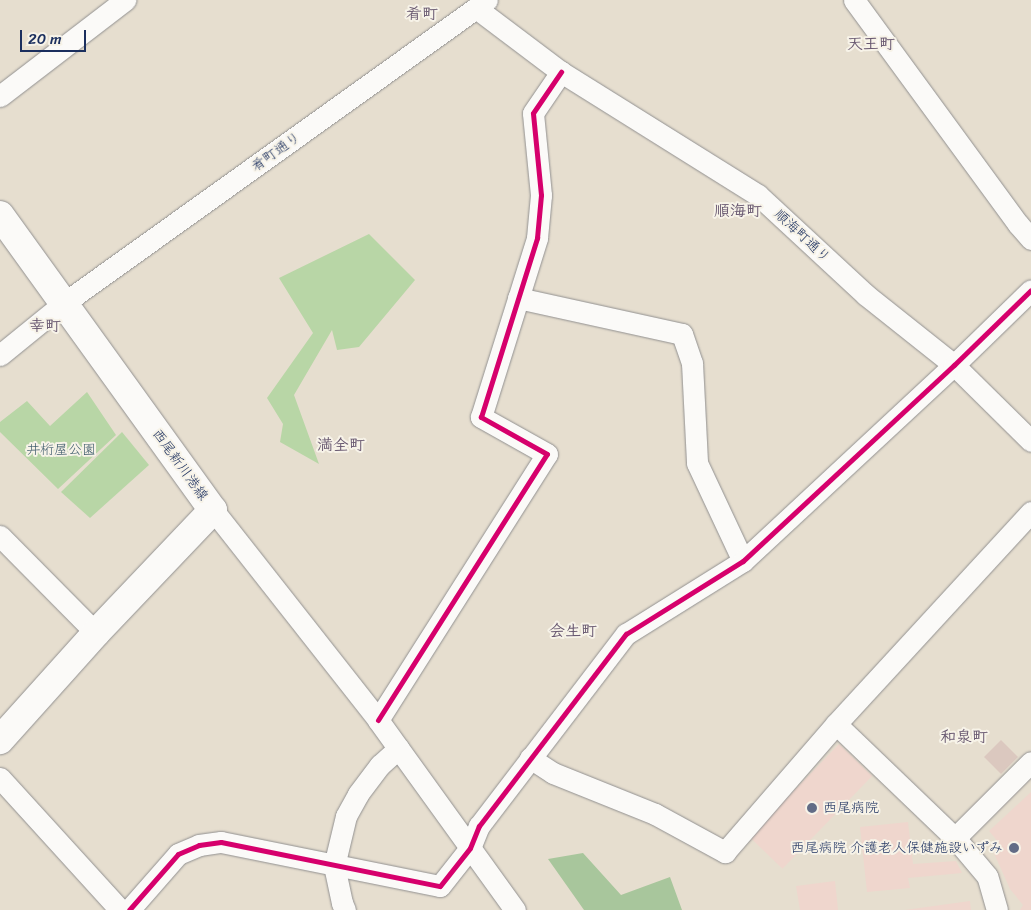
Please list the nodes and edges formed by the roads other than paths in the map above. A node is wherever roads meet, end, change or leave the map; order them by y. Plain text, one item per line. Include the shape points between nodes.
1 (125, 0) edge
2 (854, 0) edge
3 (482, 4) edge
4 (561, 72) junction
5 (0, 96) edge
6 (0, 215) edge
7 (1031, 239) edge
8 (1031, 290) edge
9 (518, 298) junction
10 (64, 303) junction
11 (0, 355) edge
12 (954, 365) junction
13 (1031, 441) edge
14 (212, 510) junction
15 (1031, 512) edge
16 (0, 536) edge
17 (743, 561) junction
18 (96, 633) junction
19 (378, 720) junction
20 (836, 724) junction
21 (0, 740) edge
22 (399, 748) junction
23 (530, 758) junction
24 (1031, 762) edge
25 (0, 778) edge
26 (955, 838) junction
27 (470, 848) junction
28 (334, 866) junction
29 (119, 909) edge
30 (345, 910) edge
31 (516, 910) edge
32 (998, 910) edge

1 - 5 street
2 - 7 street
3 - 4 street, 順海町通り
3 - 10 street, 肴町通り
4 - 9 street via 533,113 541,195 537,238
4 - 12 street, 順海町通り via 758,195 866,295
6 - 10 main road, 西尾新川港線
8 - 12 street
9 - 17 street via 682,334 692,363 697,463
9 - 19 street via 481,417 547,454
10 - 11 street, 肴町通り
10 - 14 main road, 西尾新川港線
12 - 13 street, 順海町通り
12 - 17 street
14 - 18 main road, 西尾新川港線
14 - 19 street
15 - 20 street
16 - 18 street
17 - 23 street via 626,634
18 - 21 main road, 西尾新川港線
19 - 22 street
20 - 23 street via 725,852 655,814 553,772
20 - 26 street
22 - 27 street
22 - 28 street via 358,794 346,816
23 - 27 street via 479,826
24 - 26 street
25 - 29 street
26 - 32 street via 987,876
27 - 28 street via 440,886
27 - 31 street
28 - 29 street via 221,842 200,845 178,854
28 - 30 street

